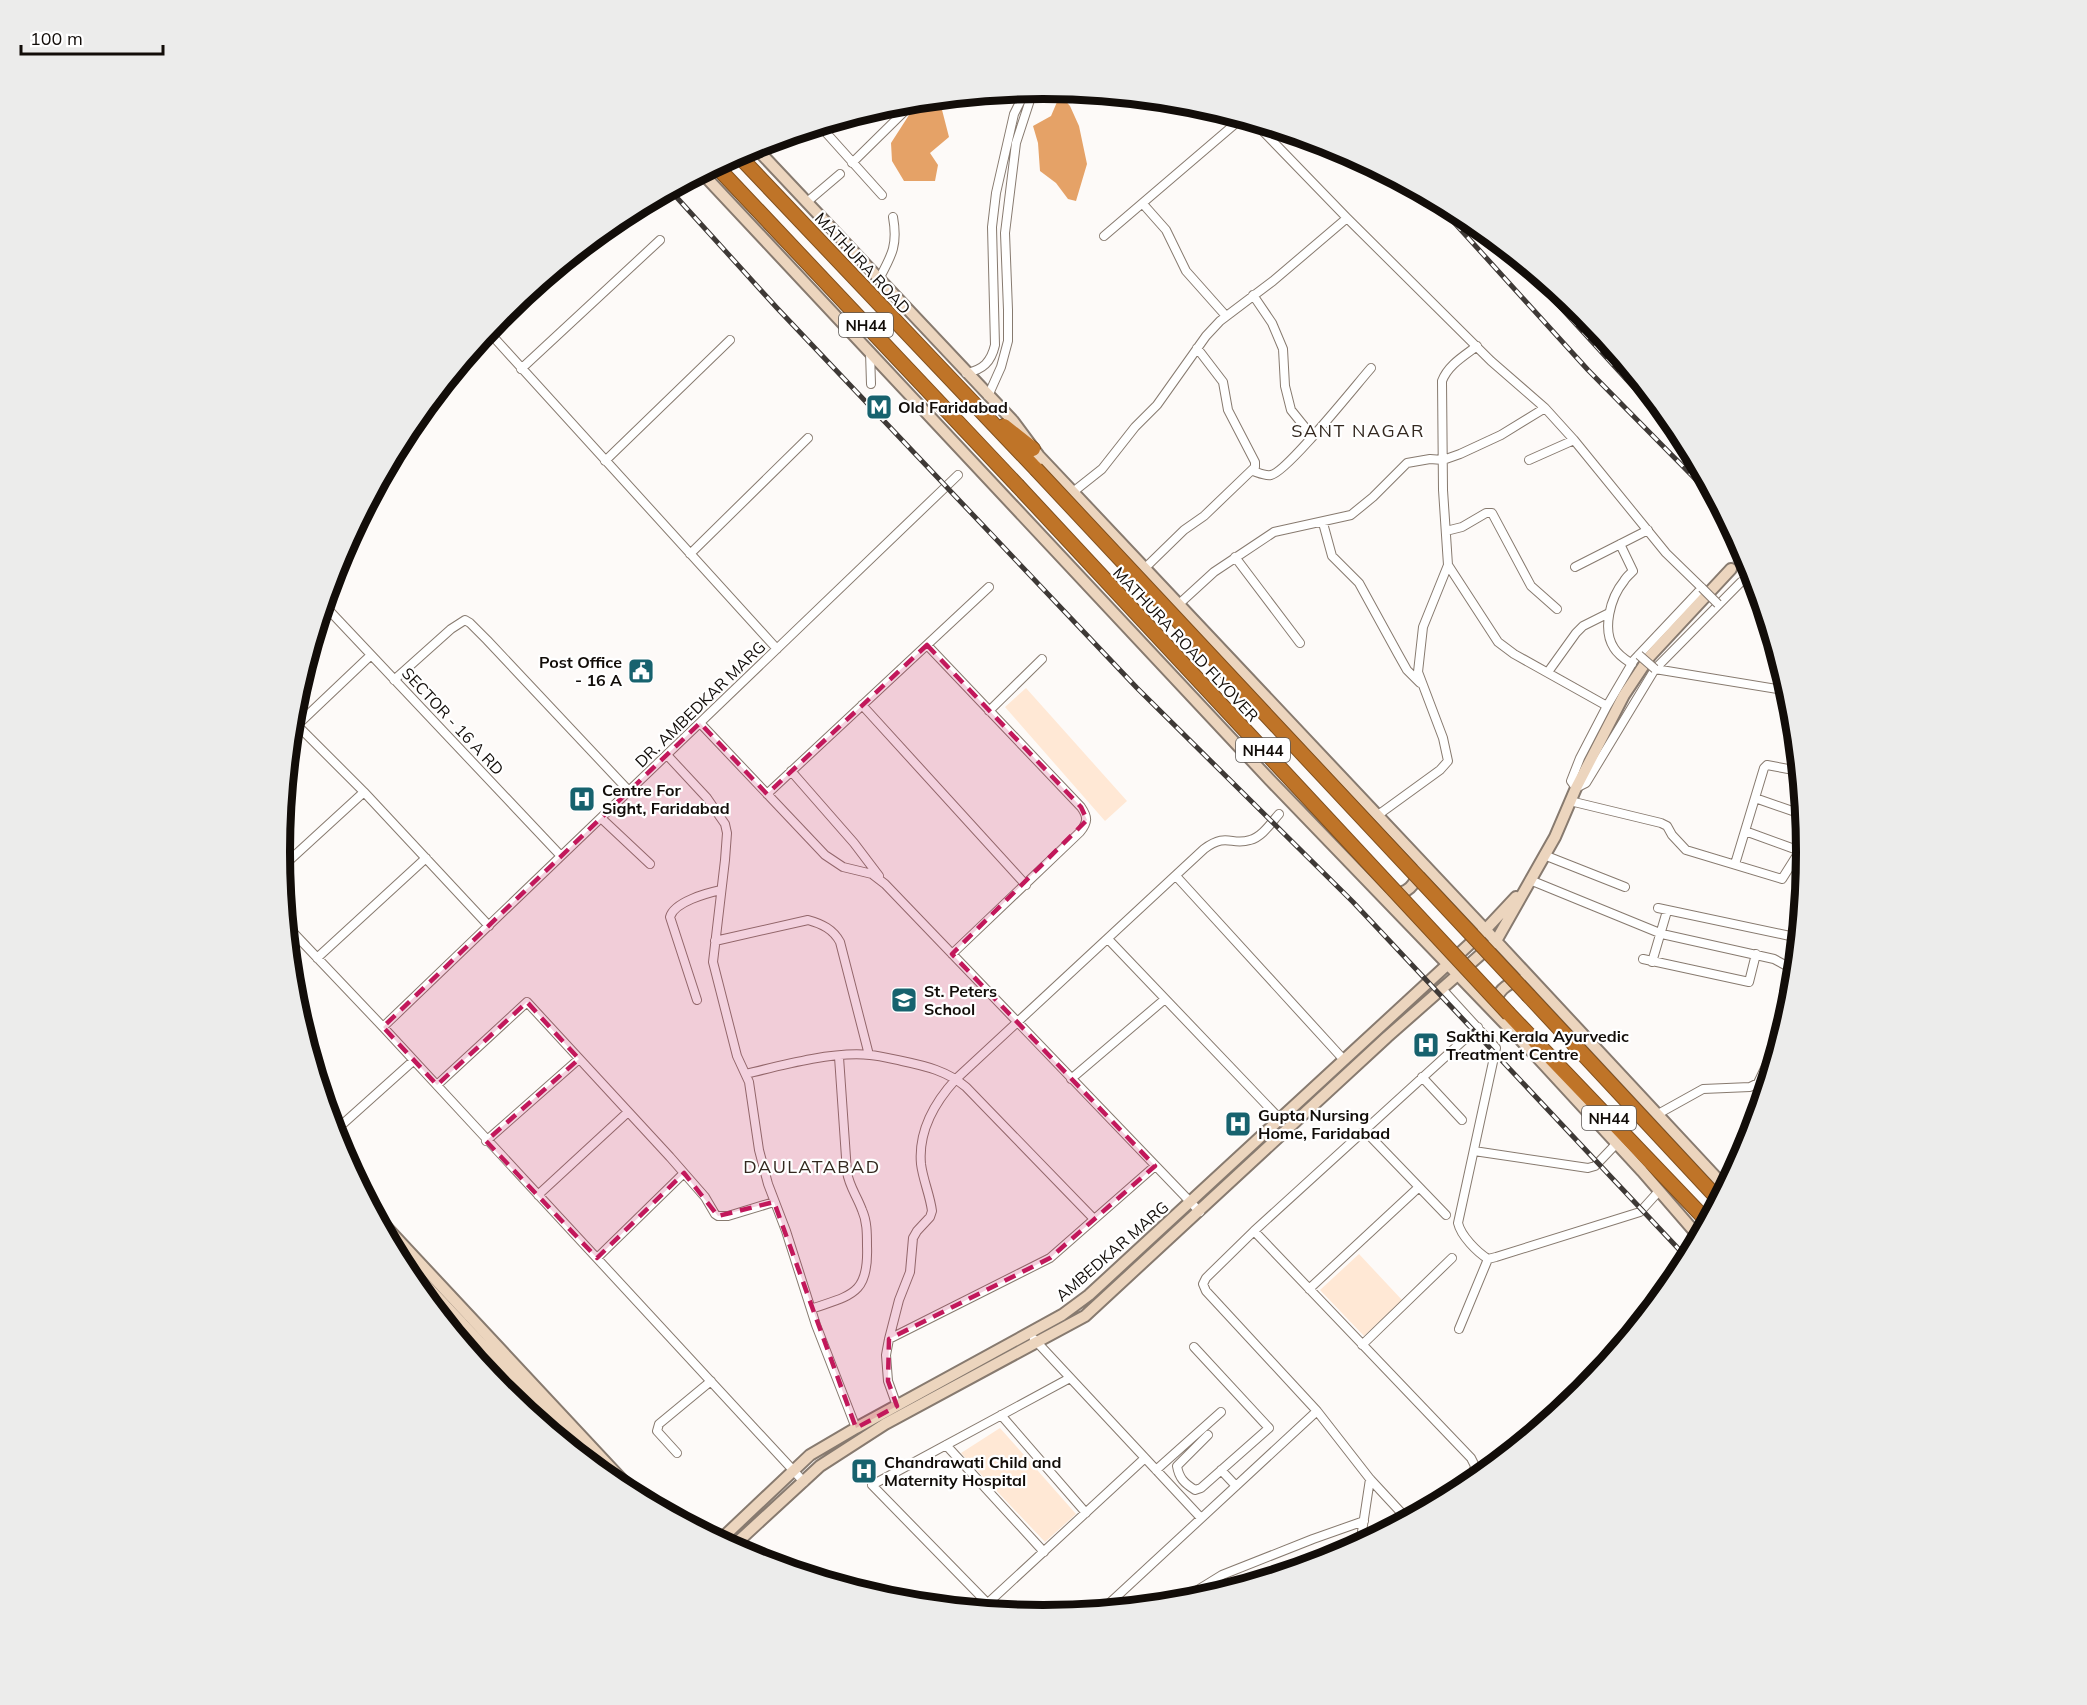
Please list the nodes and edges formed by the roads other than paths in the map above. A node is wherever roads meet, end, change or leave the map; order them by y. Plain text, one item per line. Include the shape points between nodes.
1 (1021, 100) edge
2 (1030, 100) edge
3 (903, 112) edge
4 (1235, 124) edge
5 (825, 132) edge
6 (1264, 132) edge
7 (761, 154) edge
8 (744, 161) edge
9 (852, 163) junction
10 (721, 172) edge
11 (840, 174) dead end
12 (707, 179) edge
13 (882, 195) dead end
14 (807, 202) junction
15 (1143, 204) junction
16 (893, 217) dead end
17 (1347, 218) junction
18 (1104, 236) dead end
19 (660, 240) dead end
20 (879, 279) junction
21 (1253, 295) junction
22 (1226, 316) junction
23 (494, 338) edge
24 (730, 340) dead end
25 (1477, 346) junction
26 (1197, 348) junction
27 (870, 352) junction
28 (1371, 368) dead end
29 (521, 369) junction
30 (966, 373) junction
31 (871, 384) dead end
32 (965, 395) junction
33 (988, 396) junction
34 (1545, 408) junction
35 (1312, 436) junction
36 (808, 438) dead end
37 (1574, 440) junction
38 (1033, 449) junction
39 (1443, 460) junction
40 (1529, 460) dead end
41 (605, 461) junction
42 (1253, 471) junction
43 (958, 475) dead end
44 (1073, 492) junction
45 (1323, 523) junction
46 (1648, 530) junction
47 (1446, 531) junction
48 (1620, 544) junction
49 (690, 554) junction
50 (1235, 557) junction
51 (1448, 565) junction
52 (1575, 567) dead end
53 (1145, 568) junction
54 (1731, 569) tunnel mouth
55 (1742, 582) dead end
56 (989, 587) dead end
57 (1702, 588) junction
58 (1179, 604) junction
59 (1718, 604) junction
60 (1557, 609) dead end
61 (330, 611) edge
62 (1609, 613) junction
63 (1300, 644) dead end
64 (927, 645) junction
65 (777, 649) junction
66 (371, 655) junction
67 (1639, 656) junction
68 (1042, 659) dead end
69 (1632, 664) junction
70 (1655, 669) junction
71 (1548, 672) junction
72 (394, 680) junction
73 (1421, 684) junction
74 (1779, 689) edge
75 (862, 705) junction
76 (1607, 706) junction
77 (989, 711) junction
78 (301, 721) edge
79 (700, 723) junction
80 (299, 733) edge
81 (667, 755) junction
82 (1792, 770) edge
83 (791, 771) junction
84 (1576, 788) junction
85 (629, 791) junction
86 (364, 792) junction
87 (767, 794) junction
88 (1755, 798) junction
89 (1570, 801) junction
90 (1795, 812) edge
91 (1279, 814) dead end
92 (1378, 815) junction
93 (601, 818) junction
94 (1745, 831) junction
95 (1797, 850) edge
96 (1544, 855) junction
97 (561, 856) junction
98 (1797, 856) edge
99 (426, 858) junction
100 (290, 859) edge
101 (1421, 861) junction
102 (650, 864) dead end
103 (1735, 864) junction
104 (1176, 876) junction
105 (1528, 883) junction
106 (885, 884) junction
107 (1026, 885) junction
108 (1625, 887) dead end
109 (722, 890) junction
110 (1383, 896) junction
111 (489, 926) junction
112 (1486, 929) junction
113 (295, 934) edge
114 (1662, 934) junction
115 (1792, 937) edge
116 (1108, 939) junction
117 (715, 941) junction
118 (1496, 941) junction
119 (952, 954) junction
120 (1756, 954) junction
121 (317, 958) junction
122 (1643, 959) dead end
123 (1653, 962) junction
124 (1448, 964) junction
125 (1788, 967) edge
126 (1457, 976) junction
127 (1534, 981) junction
128 (1442, 989) junction
129 (1165, 999) junction
130 (697, 1000) dead end
131 (1497, 1015) junction
132 (1017, 1023) junction
133 (383, 1027) junction
134 (1478, 1027) junction
135 (869, 1055) junction
136 (839, 1057) junction
137 (1538, 1058) junction
138 (579, 1059) junction
139 (1344, 1060) junction
140 (413, 1061) junction
141 (746, 1074) junction
142 (1422, 1077) junction
143 (1762, 1077) edge
144 (956, 1079) junction
145 (1071, 1079) junction
146 (436, 1085) junction
147 (628, 1112) junction
148 (1658, 1114) junction
149 (1280, 1119) junction
150 (1462, 1120) dead end
151 (341, 1125) edge
152 (1365, 1131) junction
153 (486, 1141) junction
154 (1617, 1143) junction
155 (1474, 1151) junction
156 (1155, 1166) junction
157 (684, 1173) junction
158 (1721, 1182) edge
159 (1419, 1187) junction
160 (1659, 1191) junction
161 (1715, 1194) edge
162 (538, 1195) junction
163 (774, 1202) junction
164 (1190, 1203) junction
165 (1200, 1212) junction
166 (1446, 1215) dead end
167 (1703, 1216) edge
168 (1094, 1219) junction
169 (1254, 1231) junction
170 (1694, 1232) edge
171 (397, 1238) edge
172 (597, 1258) junction
173 (1452, 1258) dead end
174 (1488, 1259) junction
175 (1309, 1289) junction
176 (431, 1290) edge
177 (811, 1309) junction
178 (1459, 1329) dead end
179 (1028, 1333) junction
180 (888, 1339) junction
181 (1037, 1342) junction
182 (1362, 1346) junction
183 (1194, 1347) dead end
184 (1070, 1378) junction
185 (711, 1381) junction
186 (897, 1406) junction
187 (1317, 1411) junction
188 (1221, 1412) dead end
189 (1000, 1415) junction
190 (856, 1428) junction
191 (1208, 1435) dead end
192 (571, 1439) edge
193 (946, 1445) junction
194 (677, 1453) dead end
195 (1145, 1458) junction
196 (1156, 1470) junction
197 (1221, 1470) junction
198 (1474, 1471) edge
199 (795, 1472) junction
200 (617, 1473) edge
201 (1370, 1479) junction
202 (804, 1482) junction
203 (1236, 1486) junction
204 (1086, 1513) junction
205 (1403, 1514) edge
206 (1201, 1518) junction
207 (1364, 1521) junction
208 (725, 1535) edge
209 (1362, 1535) edge
210 (742, 1538) junction
211 (738, 1541) edge
212 (740, 1542) edge
213 (1044, 1552) junction
214 (1203, 1589) edge
215 (988, 1603) joint
216 (1110, 1603) edge

1 - 30 street via 1014,114 992,227 995,345 984,367
2 - 33 street via 1016,143 1005,233 1008,341
3 - 9 street
4 - 15 street
5 - 9 street
6 - 17 street
7 - 14 street
8 - 32 highway, MATHURA ROAD / NH44
9 - 13 street
10 - 167 highway, MATHURA ROAD FLYOVER / NH44, bridge
11 - 14 street
12 - 27 street
14 - 20 street
15 - 18 street
15 - 22 street via 1166,230 1186,271
16 - 20 street via 893,253
17 - 21 street
17 - 25 street
19 - 29 street
20 - 30 street
21 - 22 street
21 - 35 street via 1272,323 1283,349 1291,410
22 - 26 street
23 - 29 street
24 - 41 street
25 - 34 street
25 - 39 street via 1452,366 1442,381
26 - 42 street via 1223,382 1228,410 1255,462
26 - 44 street via 1157,405 1102,469
27 - 31 street
27 - 110 street
28 - 35 street
29 - 41 street
30 - 33 street
32 - 38 highway
32 - 161 highway, MATHURA ROAD FLYOVER / NH44, bridge
33 - 38 street
34 - 37 street
34 - 39 street via 1501,435
35 - 42 street via 1279,471 1262,475
36 - 49 street
37 - 40 street
37 - 46 street
38 - 44 street
39 - 45 street via 1407,464 1351,515
39 - 47 street
41 - 49 street
42 - 53 street
43 - 65 street, DR. AMBEDKAR MARG
44 - 53 street
45 - 50 street via 1274,532
45 - 73 street via 1332,556 1359,584 1407,669
46 - 48 street
46 - 57 street
47 - 51 street
47 - 60 street via 1492,513 1531,586
48 - 52 street
48 - 62 street via 1633,571 1623,582
49 - 65 street
50 - 58 street
50 - 63 street
51 - 71 street via 1498,642
51 - 73 street via 1421,633
53 - 58 street
54 - 84 street via 1639,671
55 - 59 street
56 - 64 street
57 - 59 street, bridge
57 - 67 street
58 - 92 street
59 - 70 street
61 - 66 street, SECTOR - 16 A RD
62 - 69 street via 1608,637 1615,651
62 - 71 street via 1583,626
64 - 75 street
64 - 77 street
65 - 79 street, DR. AMBEDKAR MARG
66 - 72 street, SECTOR - 16 A RD
66 - 78 street
67 - 69 street
67 - 70 street, bridge
68 - 77 street
69 - 76 street
70 - 74 street
70 - 84 street via 1586,783
71 - 76 street
72 - 85 street via 465,620
72 - 97 street, SECTOR - 16 A RD
73 - 92 street via 1443,738 1448,762
75 - 83 street
75 - 107 street
76 - 84 street via 1574,772 1571,781
77 - 107 street via 1086,814 1080,832
79 - 81 street, DR. AMBEDKAR MARG
79 - 87 street
80 - 86 street
81 - 85 street, DR. AMBEDKAR MARG
81 - 109 street via 725,824
82 - 88 street via 1767,765
83 - 87 street
83 - 106 street
84 - 89 street
85 - 93 street, DR. AMBEDKAR MARG
86 - 99 street
86 - 100 street
87 - 106 street via 825,855 843,867 872,874
88 - 90 street
88 - 94 street
89 - 96 street
89 - 103 street via 1661,823 1686,850
91 - 104 street via 1257,837 1214,842
92 - 101 street
93 - 97 street, DR. AMBEDKAR MARG
93 - 102 street
94 - 95 street
94 - 103 street
96 - 105 street
96 - 108 street
97 - 111 street, DR. AMBEDKAR MARG
98 - 103 street via 1782,879
99 - 111 street
99 - 121 street
101 - 110 street via 1417,881 1410,889
101 - 112 street
104 - 116 street
104 - 139 street
105 - 112 street, AMBEDKAR MARG
105 - 114 street
105 - 118 street
106 - 119 street
107 - 119 street
109 - 117 street
109 - 130 street via 699,896 670,913
110 - 124 street
111 - 133 street, DR. AMBEDKAR MARG
112 - 118 street
112 - 124 street, AMBEDKAR MARG
113 - 121 street
114 - 115 street via 1662,910
114 - 120 street
114 - 123 street
116 - 129 street
116 - 132 street
117 - 135 street via 808,920 830,929 840,942
117 - 141 street via 716,978 737,1056
118 - 126 street, AMBEDKAR MARG
118 - 127 street
119 - 132 street
120 - 123 street via 1749,982
120 - 125 street
121 - 133 street
122 - 123 street
124 - 126 street
124 - 139 street, AMBEDKAR MARG
126 - 128 street, AMBEDKAR MARG
126 - 131 street
126 - 137 street via 1520,1045
127 - 131 street via 1508,984 1495,1002
127 - 148 street
128 - 134 street
128 - 165 street, AMBEDKAR MARG
129 - 145 street
129 - 149 street
131 - 137 street
132 - 144 street
132 - 145 street
133 - 140 street
134 - 142 street
134 - 155 street via 1493,1043 1495,1053
135 - 136 street
135 - 144 street via 935,1068
136 - 141 street
136 - 177 street via 847,1172 867,1225 866,1274 854,1292
137 - 154 street
138 - 146 street via 527,1002
138 - 147 street
138 - 153 street
139 - 149 street, AMBEDKAR MARG
140 - 146 street
140 - 151 street
141 - 163 street via 759,1150
142 - 150 street
142 - 152 street
143 - 148 street via 1750,1087 1703,1089
144 - 168 street
144 - 180 street via 940,1096 926,1127 921,1164 932,1211 913,1238 910,1272
145 - 156 street
146 - 153 street
147 - 157 street
147 - 162 street
148 - 158 street
149 - 164 street, AMBEDKAR MARG
152 - 159 street
152 - 169 street
153 - 162 street
154 - 155 street via 1588,1168
154 - 160 street
155 - 174 street via 1458,1227
156 - 164 street
156 - 168 street
157 - 163 street via 718,1216
157 - 172 street
159 - 166 street
159 - 175 street
160 - 170 street
160 - 174 street via 1640,1212
162 - 172 street
163 - 177 street
164 - 165 street
164 - 179 street, AMBEDKAR MARG via 1089,1295
165 - 181 street, AMBEDKAR MARG via 1085,1316
168 - 180 street via 1050,1258
169 - 175 street
169 - 187 street via 1203,1284
171 - 200 street
172 - 185 street
173 - 182 street
174 - 178 street
175 - 182 street
176 - 192 street
177 - 190 street
179 - 181 street
179 - 186 street, AMBEDKAR MARG
180 - 186 street via 887,1374
181 - 184 street
181 - 202 street, AMBEDKAR MARG via 885,1424 820,1466
182 - 198 street via 1471,1458
183 - 197 street via 1269,1428
184 - 189 street
184 - 195 street
185 - 194 street via 659,1424 657,1431
185 - 199 street
186 - 190 street, AMBEDKAR MARG
187 - 201 street
187 - 203 street
188 - 196 street
189 - 193 street
189 - 204 street
190 - 199 street, AMBEDKAR MARG via 810,1455
191 - 197 street via 1177,1466 1179,1477 1196,1490
193 - 213 street
193 - 215 street via 872,1485
195 - 196 street
195 - 204 street
196 - 206 street
197 - 203 street
199 - 202 street
199 - 208 street, AMBEDKAR MARG
201 - 205 street
201 - 207 street
202 - 210 street, AMBEDKAR MARG
203 - 206 street
204 - 213 street
206 - 216 street
207 - 209 street
207 - 214 street via 1222,1575
210 - 211 street, AMBEDKAR MARG
210 - 212 street
213 - 215 street

